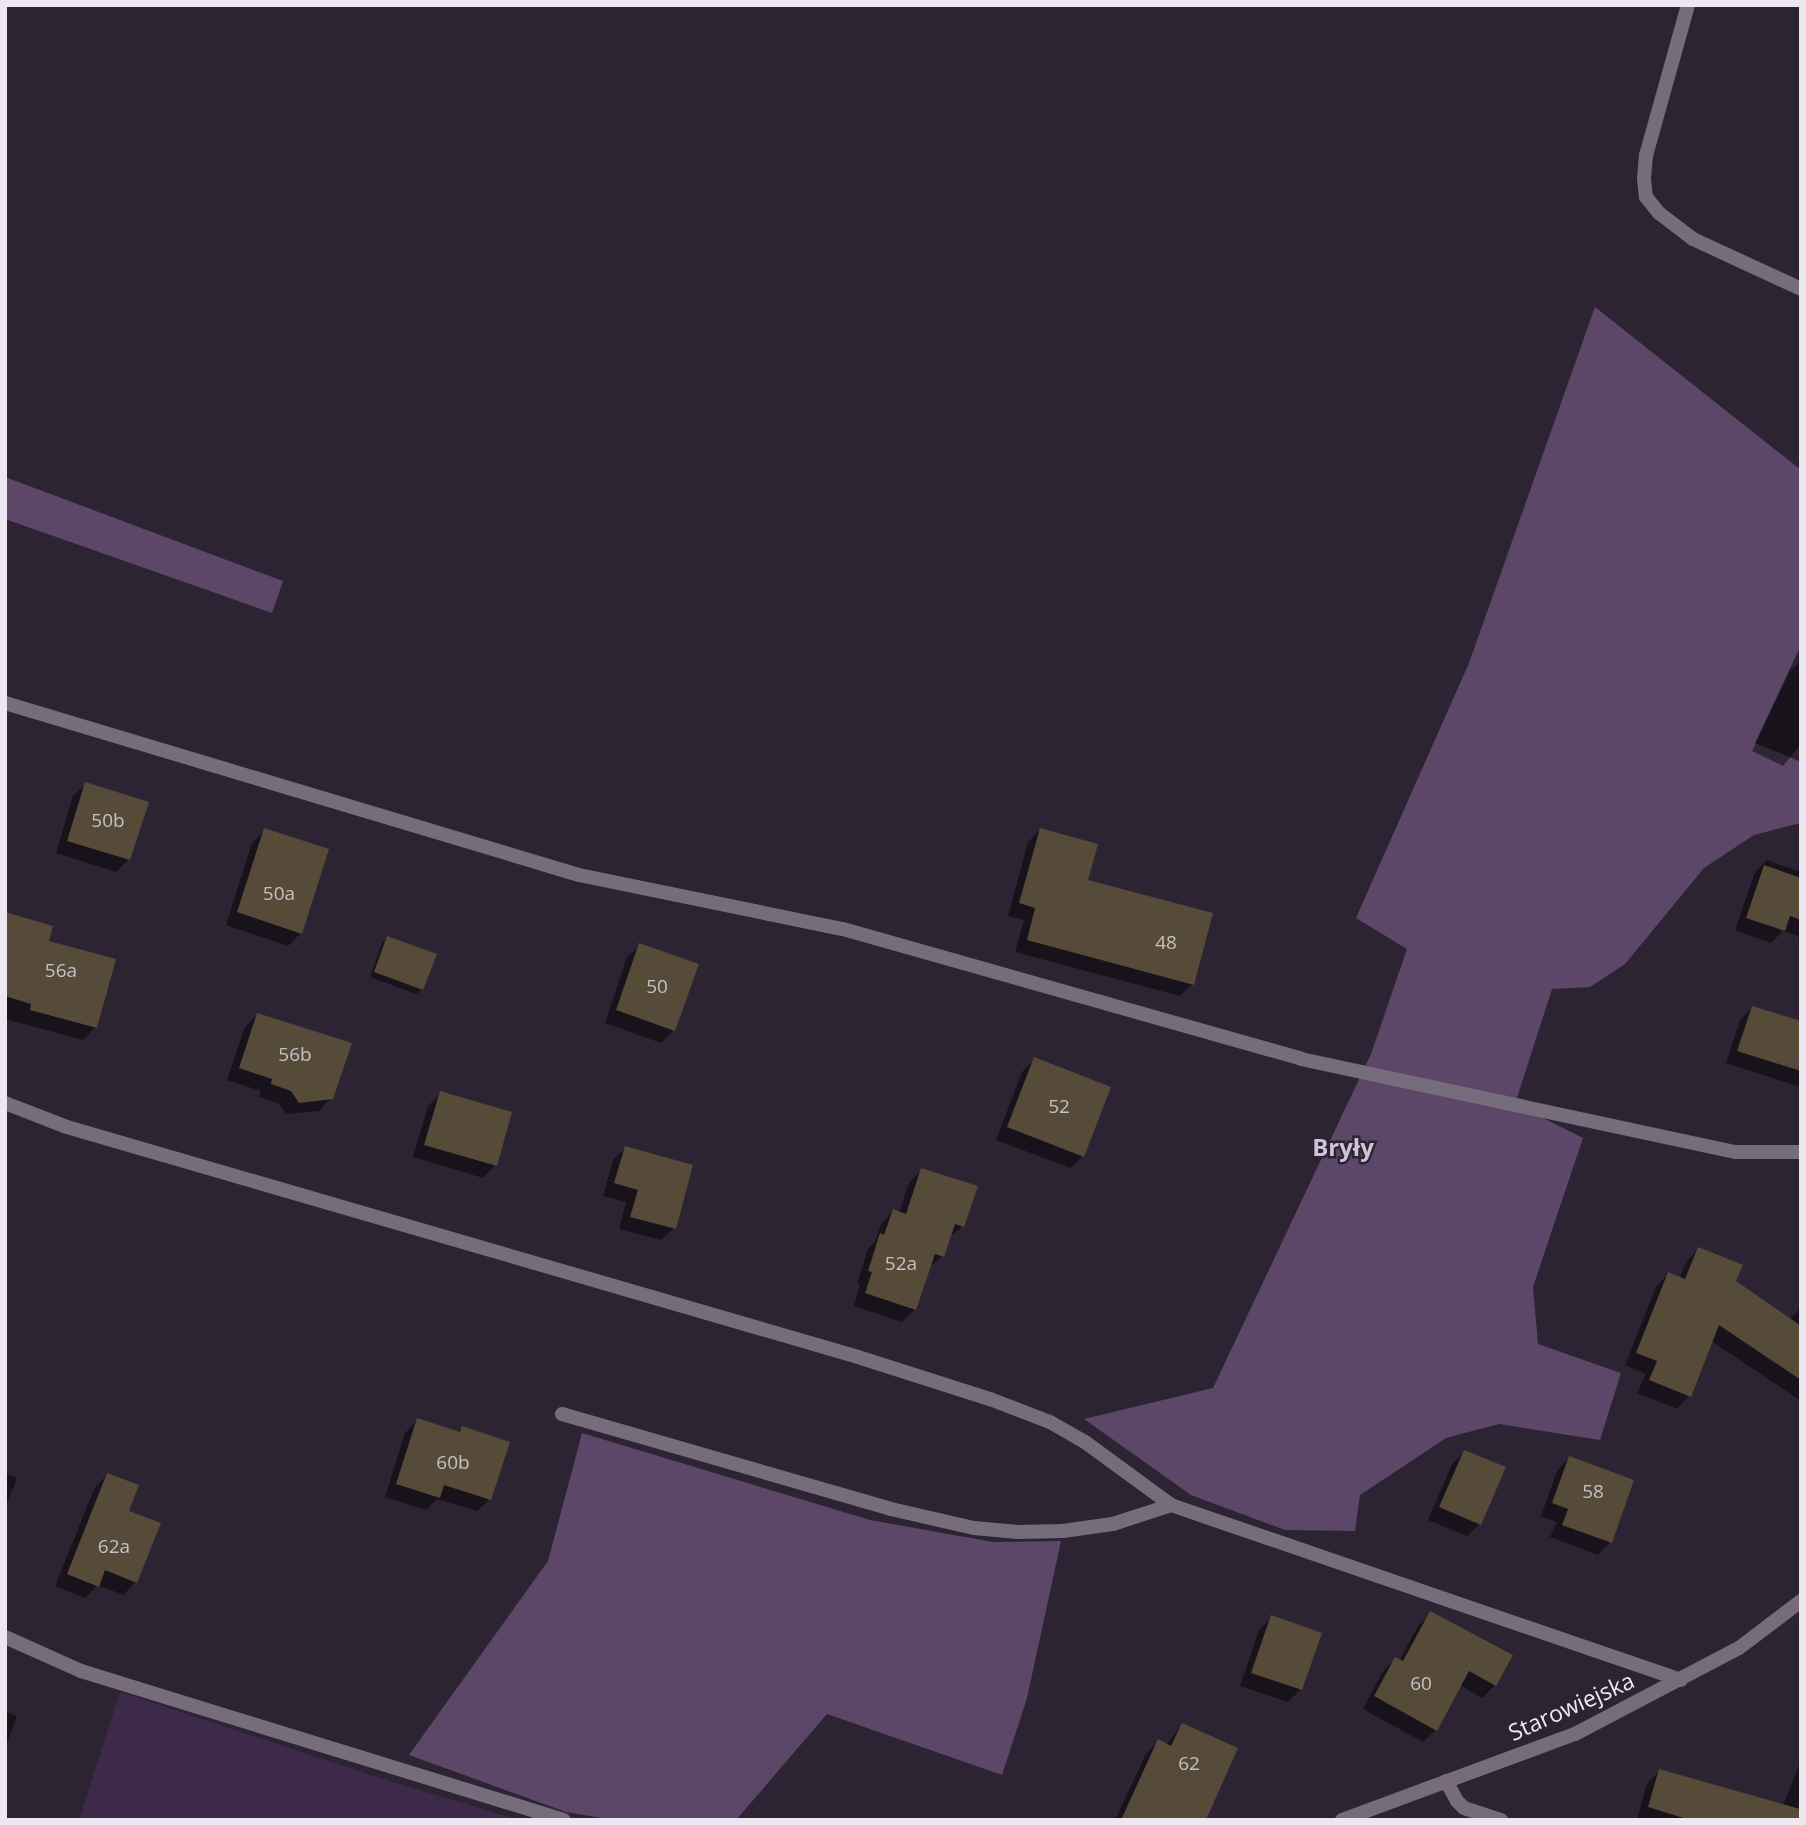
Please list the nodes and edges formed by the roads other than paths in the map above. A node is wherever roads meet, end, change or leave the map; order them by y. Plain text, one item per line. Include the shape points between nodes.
1 (1688, 5) edge
2 (1801, 289) edge
3 (5, 703) edge
4 (5, 1102) edge
5 (1801, 1152) edge
6 (562, 1414) dead end
7 (1171, 1504) junction
8 (1801, 1601) edge
9 (5, 1637) edge
10 (1681, 1680) junction
11 (1446, 1781) junction
12 (564, 1820) edge
13 (1342, 1820) edge
14 (1501, 1820) edge

1 - 2 street via 1646,155 1646,197 1693,239
3 - 5 street via 579,875 844,929 1301,1059 1736,1152
4 - 7 street via 81,1131 990,1399 1050,1422 1086,1442
6 - 7 street via 891,1509 974,1528 1063,1531 1113,1524
7 - 10 street
8 - 10 street, Starowiejska via 1739,1648
9 - 12 street via 81,1671
10 - 11 street, Starowiejska via 1574,1734
11 - 13 street, Starowiejska
11 - 14 street via 1464,1808

